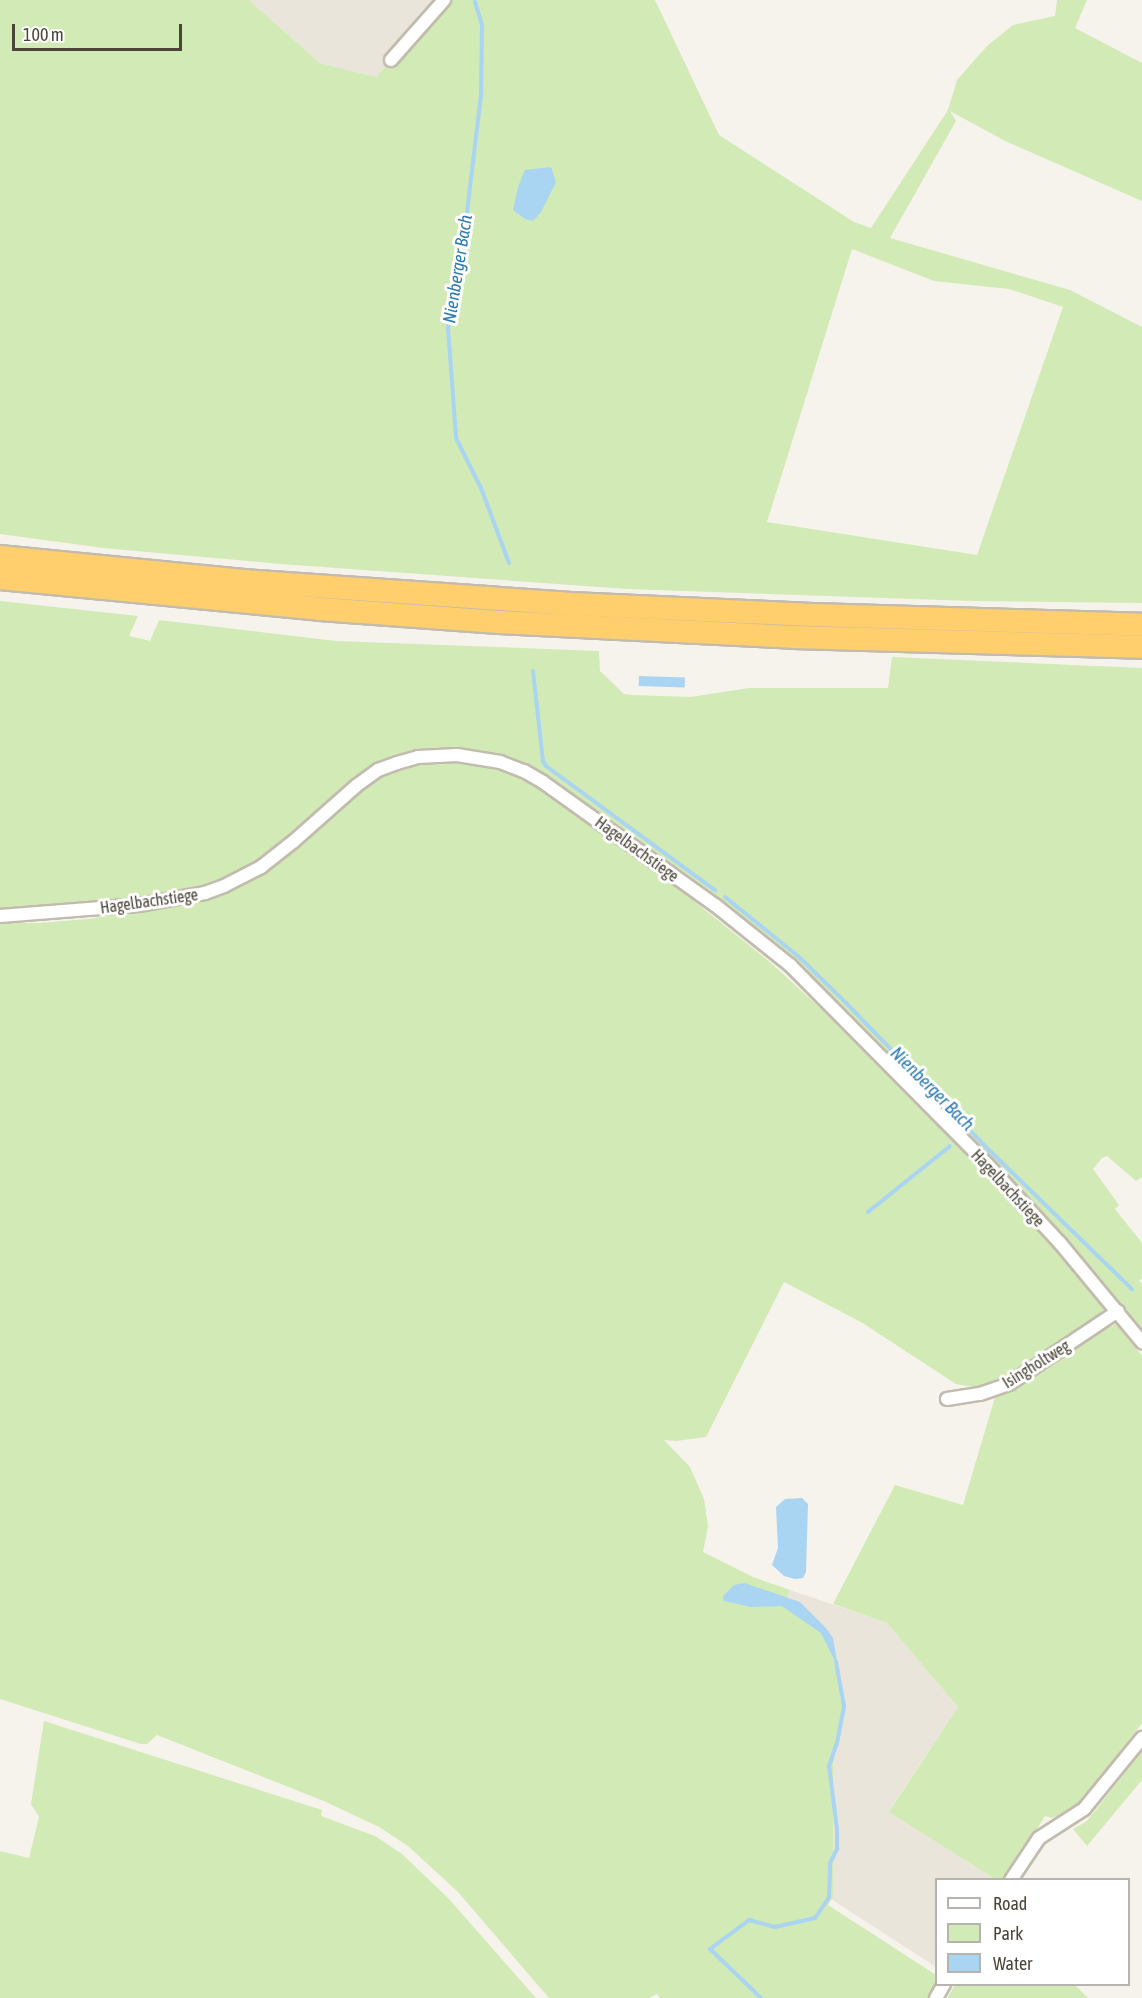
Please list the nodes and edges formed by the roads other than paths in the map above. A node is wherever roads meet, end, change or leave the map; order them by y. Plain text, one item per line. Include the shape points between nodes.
1 (444, 0) edge
2 (391, 60) dead end
3 (0, 556) edge
4 (0, 578) edge
5 (1142, 626) edge
6 (1142, 647) edge
7 (0, 916) edge
8 (1118, 1311) junction
9 (1142, 1342) edge
10 (947, 1400) dead end
11 (1142, 1738) edge
12 (1012, 1878) edge

1 - 2 street
3 - 5 highway via 171,574 571,604
4 - 6 highway via 320,609 641,630
7 - 8 street, Hagelbachstiege via 139,905 205,893 244,877 267,862 378,770 435,755 500,762 543,782 715,905 790,965 987,1164
8 - 9 street, Hagelbachstiege
8 - 10 street, Isingholtweg via 1009,1384
11 - 12 street via 1084,1809 1040,1838

